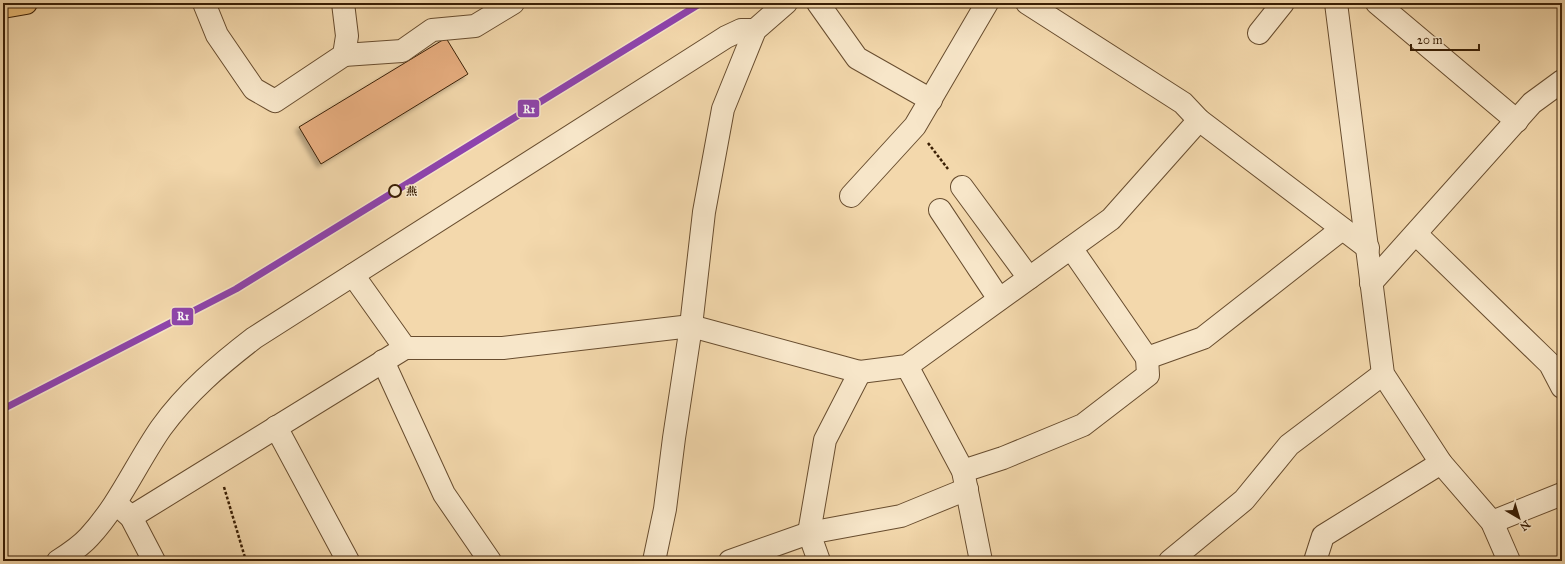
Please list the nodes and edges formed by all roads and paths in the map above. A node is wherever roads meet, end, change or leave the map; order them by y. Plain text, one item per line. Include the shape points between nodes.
1 (26, 3) edge
2 (204, 3) edge
3 (343, 3) edge
4 (513, 3) edge
5 (786, 3) edge
6 (818, 3) edge
7 (987, 3) edge
8 (1027, 3) edge
9 (1283, 3) edge
10 (1336, 3) edge
11 (1377, 3) edge
12 (3, 7) edge
13 (755, 30) junction
14 (1259, 33) dead end
15 (344, 55) junction
16 (1562, 81) edge
17 (931, 100) junction
18 (1199, 120) junction
19 (1517, 121) junction
20 (915, 126) junction
21 (962, 187) joint
22 (851, 196) dead end
23 (940, 210) dead end
24 (1342, 228) junction
25 (1416, 234) junction
26 (1071, 248) junction
27 (1368, 248) junction
28 (353, 275) junction
29 (1030, 278) junction
30 (1371, 283) junction
31 (999, 299) junction
32 (691, 326) junction
33 (405, 348) junction
34 (1147, 358) junction
35 (383, 361) junction
36 (907, 366) junction
37 (860, 372) junction
38 (1383, 374) junction
39 (1562, 388) edge
40 (276, 427) junction
41 (1441, 463) junction
42 (216, 464) junction
43 (965, 480) junction
44 (1562, 494) edge
45 (123, 510) junction
46 (1492, 522) junction
47 (810, 533) junction
48 (58, 561) edge
49 (154, 561) edge
50 (246, 561) edge
51 (348, 561) edge
52 (490, 561) edge
53 (654, 561) edge
54 (730, 561) edge
55 (819, 561) edge
56 (981, 561) edge
57 (1170, 561) edge
58 (1315, 561) edge
59 (1509, 561) edge

1 - 12 main road
2 - 15 street via 217,35 254,89 276,101
3 - 15 street via 347,36
4 - 15 street via 475,26 432,30 402,51
5 - 13 street
6 - 17 street via 857,58
7 - 17 street
8 - 18 street via 1183,103
9 - 14 street
10 - 27 street
11 - 19 street
13 - 28 street via 741,30 726,36
13 - 32 street via 724,109 704,212
16 - 19 street via 1532,103
17 - 20 street
18 - 24 street
18 - 26 street via 1111,219
19 - 25 street
20 - 21 path
20 - 22 street
21 - 29 street
23 - 31 street
24 - 27 street
24 - 34 street via 1203,338
25 - 30 street
25 - 39 street via 1550,364
26 - 29 street
26 - 34 street
27 - 30 street
28 - 33 street
28 - 45 street via 254,338 197,386 160,430
29 - 31 street
30 - 38 street
31 - 36 street
32 - 33 street via 503,348
32 - 37 street
32 - 53 street via 666,509
33 - 35 street
34 - 43 street via 1148,375 1083,425 1003,458
35 - 40 street
35 - 52 street via 444,494
36 - 37 street
36 - 43 street
37 - 47 street via 825,440
38 - 41 street
38 - 57 street via 1289,445 1244,500
40 - 42 street
40 - 51 street
41 - 46 street
41 - 58 street via 1322,536
42 - 45 street
42 - 50 path
43 - 47 street via 901,516
43 - 56 street
44 - 46 street
45 - 48 street
45 - 49 street
46 - 59 street
47 - 54 street
47 - 55 street

